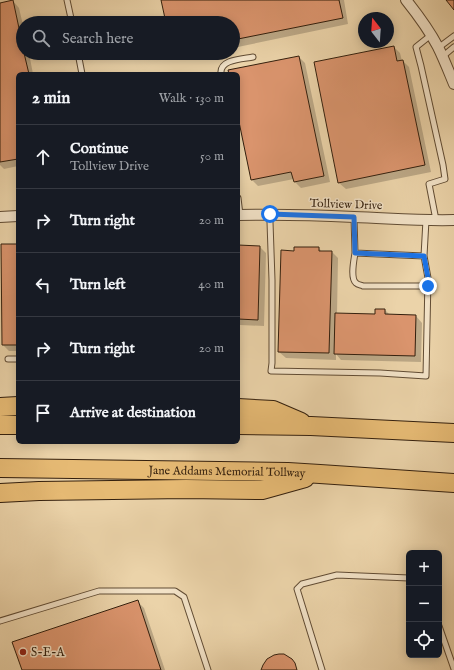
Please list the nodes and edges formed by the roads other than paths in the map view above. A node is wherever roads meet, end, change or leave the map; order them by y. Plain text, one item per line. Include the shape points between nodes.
1 (67, 0) edge
2 (406, 0) edge
3 (70, 16) edge
4 (431, 35) junction
5 (454, 36) edge
6 (454, 47) edge
7 (440, 52) junction
8 (253, 56) dead end
9 (240, 59) edge
10 (79, 60) edge
11 (235, 60) edge
12 (82, 72) edge
13 (221, 72) edge
14 (454, 84) edge
15 (240, 214) edge
16 (270, 214) junction
17 (0, 216) edge
18 (16, 216) edge
19 (354, 217) junction
20 (431, 220) junction
21 (454, 220) edge
22 (355, 253) junction
23 (424, 256) junction
24 (428, 286) junction
25 (8, 359) dead end
26 (16, 359) edge
27 (0, 406) edge
28 (16, 406) edge
29 (240, 408) edge
30 (0, 425) edge
31 (16, 425) edge
32 (240, 425) edge
33 (311, 426) junction
34 (454, 433) edge
35 (0, 468) edge
36 (320, 474) junction
37 (454, 483) edge
38 (0, 493) edge
39 (406, 578) edge
40 (0, 622) edge
41 (442, 635) edge
42 (454, 669) edge
43 (208, 670) edge
44 (322, 670) edge

1 - 3 lane
2 - 4 street
4 - 7 street
4 - 20 lane via 416,47 445,179 429,184
5 - 7 lane
6 - 7 lane
7 - 14 street
8 - 9 lane
10 - 12 lane
11 - 13 lane via 224,65
15 - 16 street, Tollview Drive
16 - 19 street, Tollview Drive
16 - 24 lane via 271,371 426,376
17 - 18 street
19 - 20 street, Tollview Drive
19 - 22 lane
20 - 21 street, Tollview Drive
20 - 23 lane
22 - 23 lane
22 - 24 lane via 353,279 356,283 363,286
23 - 24 lane
25 - 26 lane
27 - 28 highway
29 - 33 highway via 273,410
30 - 31 highway
32 - 33 highway
33 - 34 highway
35 - 36 highway, Jane Addams Memorial Tollway
36 - 37 highway, Jane Addams Memorial Tollway
36 - 38 highway via 262,490
39 - 44 lane via 337,575 302,584 297,588
40 - 43 lane via 99,591 175,591 184,597
41 - 42 lane

